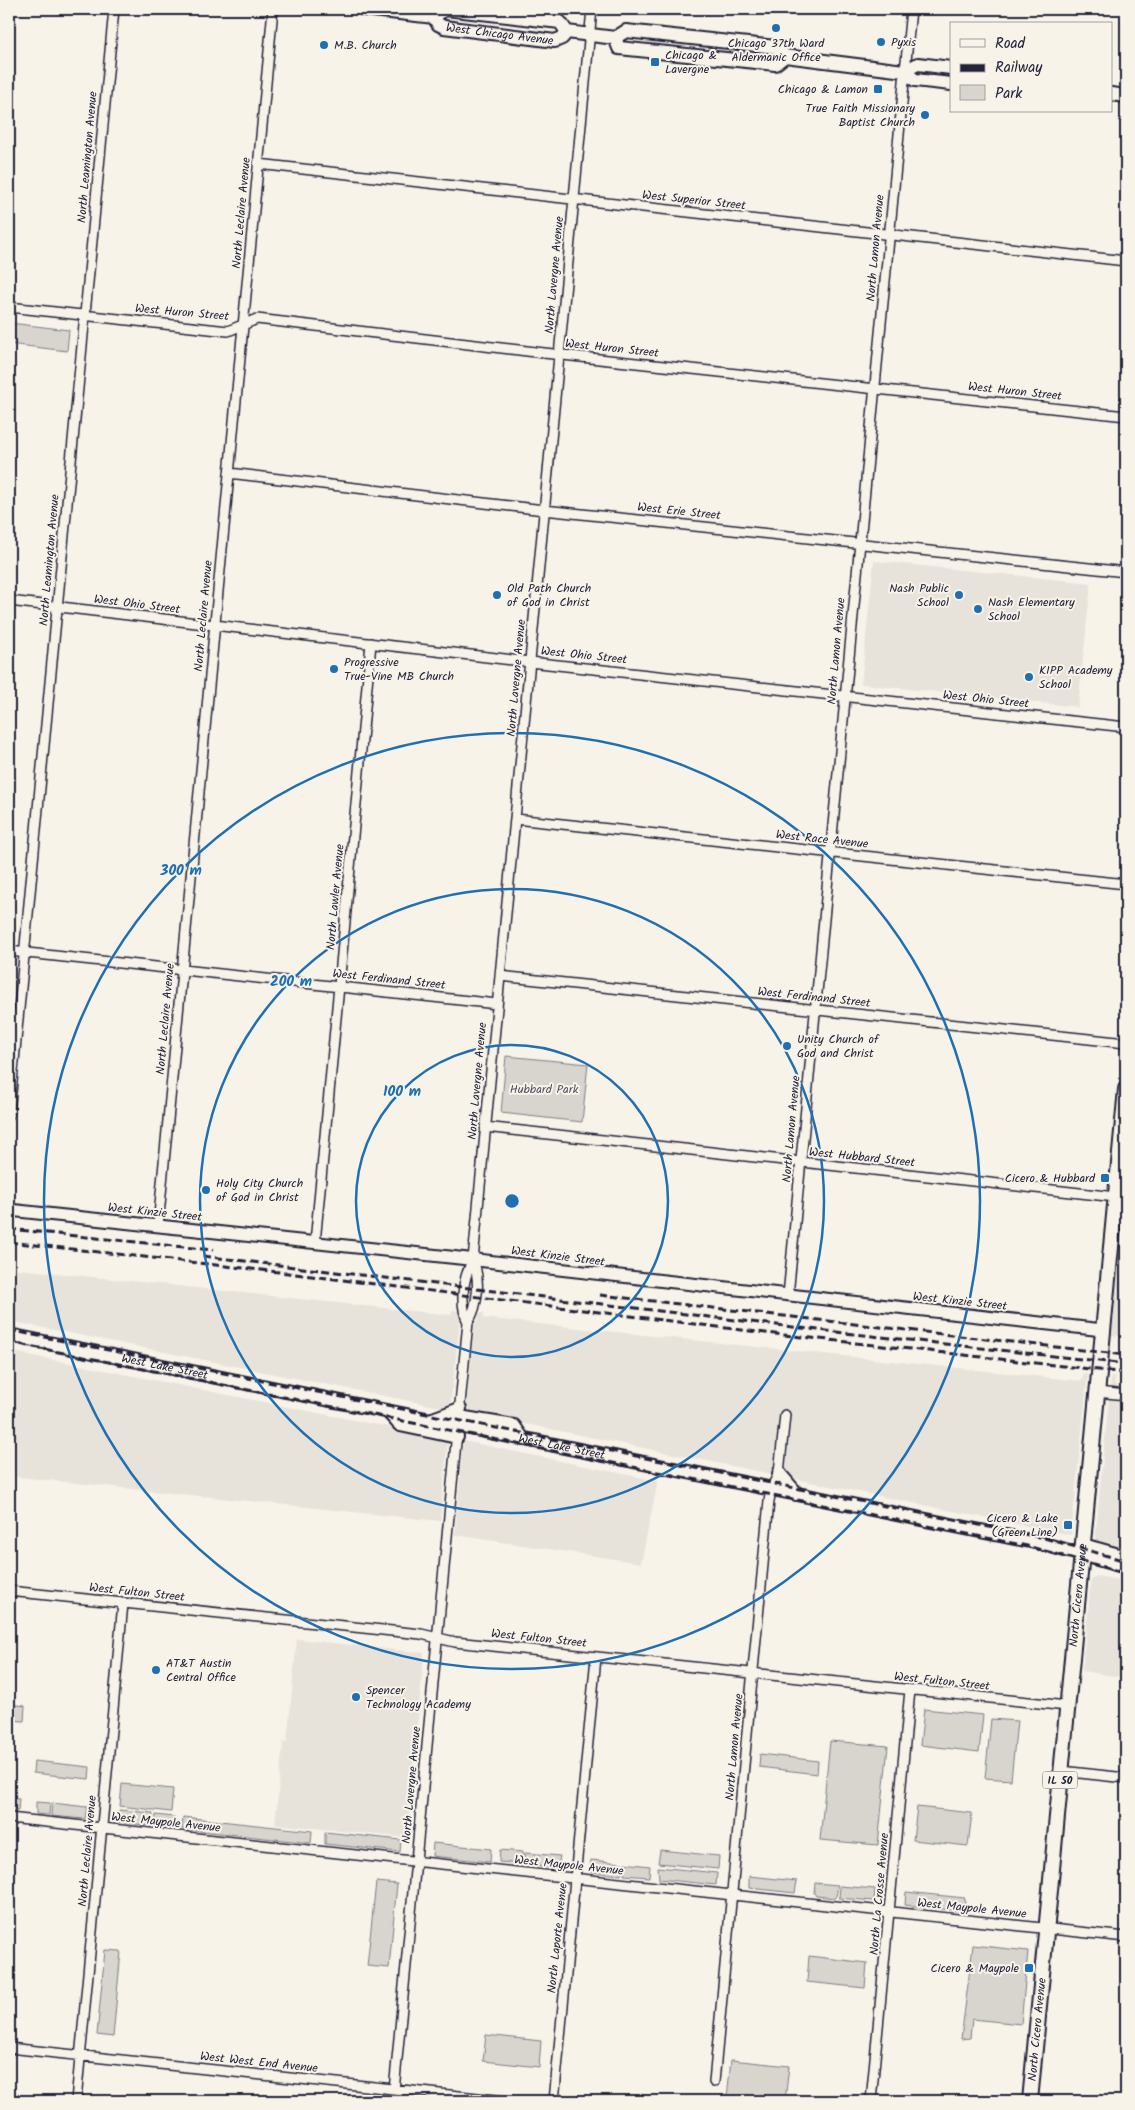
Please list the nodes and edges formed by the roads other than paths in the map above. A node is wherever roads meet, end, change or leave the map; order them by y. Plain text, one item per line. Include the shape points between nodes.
1 (114, 9) edge
2 (273, 9) edge
3 (364, 9) edge
4 (592, 9) edge
5 (911, 9) edge
6 (433, 14) edge
7 (567, 32) junction
8 (590, 35) junction
9 (950, 68) edge
10 (904, 71) junction
11 (950, 84) edge
12 (1112, 94) edge
13 (1126, 96) edge
14 (258, 164) junction
15 (574, 199) junction
16 (888, 234) junction
17 (1126, 261) edge
18 (9, 307) edge
19 (85, 315) junction
20 (243, 325) junction
21 (559, 354) junction
22 (874, 388) junction
23 (1126, 416) edge
24 (229, 473) junction
25 (544, 510) junction
26 (859, 543) junction
27 (1126, 572) edge
28 (9, 601) edge
29 (57, 607) junction
30 (214, 625) junction
31 (371, 644) junction
32 (530, 662) junction
33 (845, 696) junction
34 (1126, 727) edge
35 (515, 819) junction
36 (830, 852) junction
37 (1126, 884) edge
38 (9, 951) edge
39 (24, 952) junction
40 (182, 970) junction
41 (500, 976) junction
42 (339, 986) junction
43 (497, 1004) junction
44 (815, 1010) junction
45 (1126, 1043) edge
46 (1126, 1089) edge
47 (9, 1114) edge
48 (486, 1127) junction
49 (800, 1163) junction
50 (1116, 1197) junction
51 (9, 1210) edge
52 (158, 1226) junction
53 (315, 1243) junction
54 (473, 1260) junction
55 (788, 1296) junction
56 (1103, 1330) junction
57 (9, 1336) edge
58 (1097, 1392) junction
59 (1126, 1395) edge
60 (388, 1412) junction
61 (785, 1415) dead end
62 (458, 1426) junction
63 (523, 1439) junction
64 (779, 1473) junction
65 (771, 1489) junction
66 (797, 1494) junction
67 (1082, 1550) junction
68 (1126, 1557) edge
69 (1122, 1567) edge
70 (9, 1591) edge
71 (123, 1604) junction
72 (437, 1638) junction
73 (596, 1657) junction
74 (753, 1673) junction
75 (910, 1690) junction
76 (1067, 1706) junction
77 (1061, 1771) junction
78 (1126, 1778) edge
79 (9, 1818) edge
80 (102, 1828) junction
81 (416, 1862) junction
82 (575, 1878) junction
83 (733, 1895) junction
84 (890, 1912) junction
85 (1046, 1929) junction
86 (1126, 1937) edge
87 (9, 2048) edge
88 (80, 2056) junction
89 (714, 2082) dead end
90 (394, 2089) junction
91 (76, 2101) edge
92 (393, 2101) edge
93 (506, 2101) edge
94 (554, 2101) edge
95 (871, 2101) edge
96 (1030, 2101) edge

1 - 19 street, North Leamington Avenue
2 - 14 street, North Leclaire Avenue
3 - 6 main road, West Chicago Avenue
4 - 8 street, North Lavergne Avenue
5 - 10 street, North Lamon Avenue
6 - 7 main road, West Chicago Avenue via 445,9 560,22
6 - 7 main road, West Chicago Avenue via 444,28 555,41
7 - 8 main road, West Chicago Avenue
8 - 10 main road, West Chicago Avenue via 614,38 626,31 776,47 785,56
8 - 15 street, North Lavergne Avenue
9 - 10 main road, West Chicago Avenue via 918,64
10 - 11 main road, West Chicago Avenue via 915,80
10 - 16 street, North Lamon Avenue
12 - 13 main road
14 - 15 street, West Superior Street
14 - 20 street, North Leclaire Avenue
15 - 16 street, West Superior Street
15 - 21 street, North Lavergne Avenue
16 - 17 street, West Superior Street
16 - 22 street, North Lamon Avenue
18 - 19 street, West Huron Street
19 - 20 street, West Huron Street via 228,331
19 - 29 street, North Leamington Avenue
20 - 21 street, West Huron Street via 258,319
20 - 24 street, North Leclaire Avenue
21 - 22 street, West Huron Street
21 - 25 street, North Lavergne Avenue
22 - 23 street, West Huron Street
22 - 26 street, North Lamon Avenue
24 - 25 street, West Erie Street
24 - 30 street, North Leclaire Avenue
25 - 26 street, West Erie Street
25 - 32 street, North Lavergne Avenue
26 - 27 street, West Erie Street
26 - 33 street, North Lamon Avenue
28 - 29 street, West Ohio Street
29 - 30 street, West Ohio Street
29 - 39 street, North Leamington Avenue
30 - 31 street, West Ohio Street
30 - 40 street, North Leclaire Avenue
31 - 32 street, West Ohio Street
31 - 42 street, North Lawler Avenue
32 - 33 street, West Ohio Street
32 - 35 street, North Lavergne Avenue
33 - 34 street, West Ohio Street
33 - 36 street, North Lamon Avenue
35 - 36 street, West Race Avenue
35 - 41 street, North Lavergne Avenue
36 - 37 street, West Race Avenue
36 - 44 street, North Lamon Avenue
38 - 39 street, West Ferdinand Street
39 - 40 street, West Ferdinand Street
39 - 47 street, North Leamington Avenue
40 - 42 street, West Ferdinand Street
40 - 52 street, North Leclaire Avenue
41 - 43 street, North Lavergne Avenue
41 - 44 street, West Ferdinand Street
42 - 43 street, West Ferdinand Street
42 - 53 street, North Lawler Avenue
43 - 48 street, North Lavergne Avenue
44 - 45 street, West Ferdinand Street
44 - 49 street, North Lamon Avenue
46 - 50 main road, North Cicero Avenue / IL 50
48 - 49 street, West Hubbard Street
48 - 54 street, North Lavergne Avenue
49 - 50 street, West Hubbard Street
49 - 55 street, North Lamon Avenue
50 - 56 main road, North Cicero Avenue / IL 50
51 - 52 street, West Kinzie Street
52 - 53 street, West Kinzie Street
53 - 54 street, West Kinzie Street
54 - 55 street, West Kinzie Street
54 - 62 street, North Lavergne Avenue via 478,1273 474,1312 468,1322
55 - 56 street, West Kinzie Street
56 - 58 main road, North Cicero Avenue / IL 50
57 - 60 main road, West Lake Street
58 - 59 street
58 - 67 main road, North Cicero Avenue / IL 50
60 - 62 main road, West Lake Street
60 - 62 main road via 400,1425
61 - 64 street, North Lamon Avenue
62 - 63 main road, West Lake Street
62 - 63 main road via 514,1426
62 - 72 street, North Lavergne Avenue
63 - 65 main road, West Lake Street
64 - 65 street, North Lamon Avenue
64 - 66 main road
65 - 66 main road, West Lake Street
65 - 74 street, North Lamon Avenue
66 - 67 main road, West Lake Street
67 - 68 main road, West Lake Street
67 - 69 main road, West Lake Street
67 - 76 main road, North Cicero Avenue / IL 50
70 - 71 street, West Fulton Street
71 - 72 street, West Fulton Street
71 - 80 street, North Leclaire Avenue
72 - 73 street, West Fulton Street
72 - 81 street, North Lavergne Avenue
73 - 74 street, West Fulton Street
73 - 82 street, North Laporte Avenue
74 - 75 street, West Fulton Street
74 - 83 street, North Lamon Avenue
75 - 76 street, West Fulton Street
75 - 84 street, North La Crosse Avenue
76 - 77 main road, North Cicero Avenue / IL 50
77 - 78 street
77 - 85 main road, North Cicero Avenue / IL 50
79 - 80 street, West Maypole Avenue
80 - 81 street, West Maypole Avenue
80 - 88 street, North Leclaire Avenue
81 - 82 street, West Maypole Avenue
81 - 90 street, North Lavergne Avenue
82 - 83 street, West Maypole Avenue
82 - 94 street, North Laporte Avenue
83 - 84 street, West Maypole Avenue
83 - 89 street, North Lamon Avenue
84 - 85 street, West Maypole Avenue
84 - 95 street, North La Crosse Avenue
85 - 86 street, West Maypole Avenue
85 - 96 main road, North Cicero Avenue / IL 50
87 - 88 street, West West End Avenue
88 - 90 street, West West End Avenue
88 - 91 street, North Leclaire Avenue
90 - 92 street, North Lavergne Avenue
90 - 93 street, West West End Avenue

